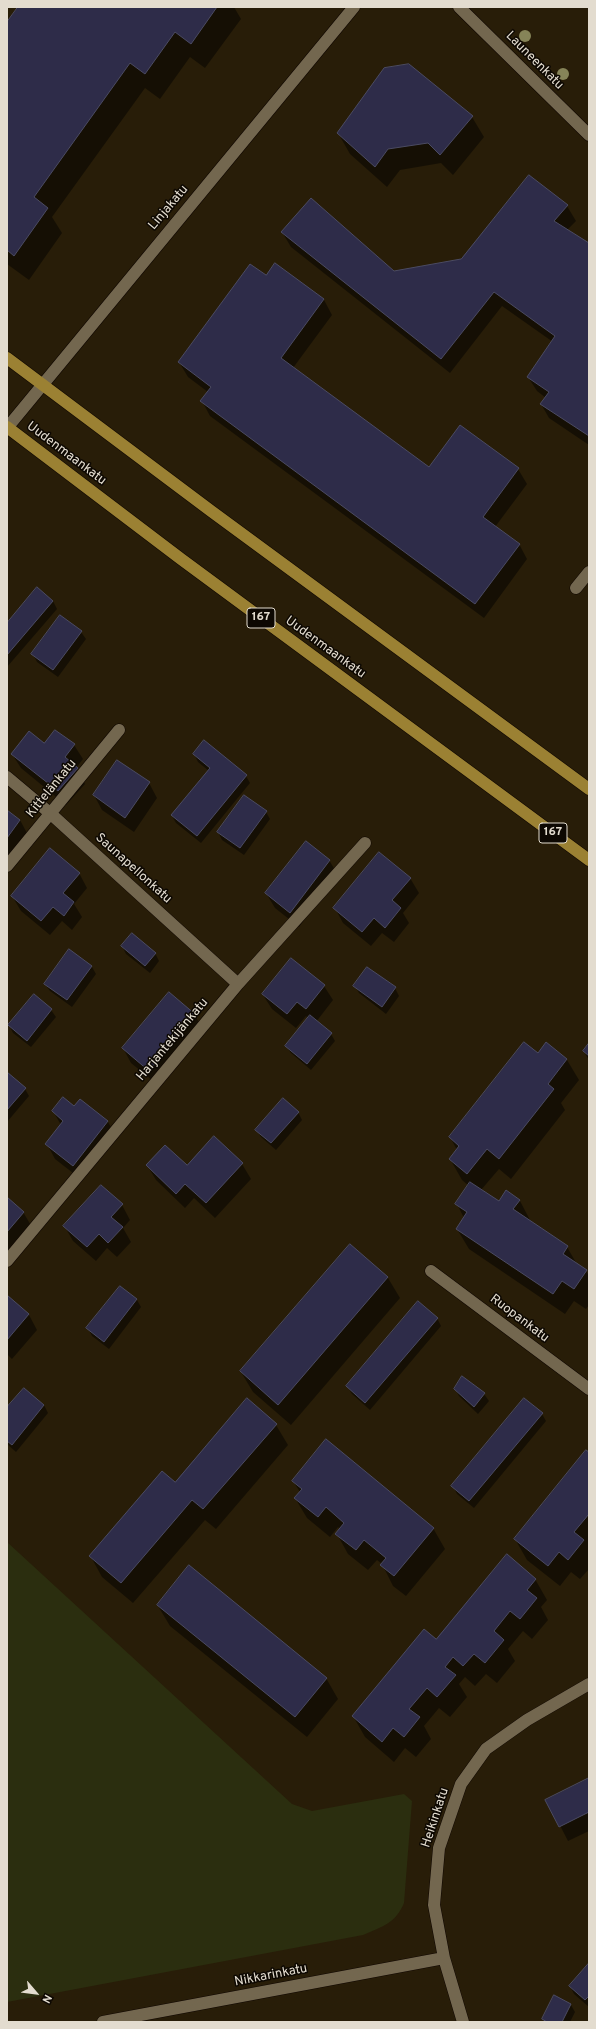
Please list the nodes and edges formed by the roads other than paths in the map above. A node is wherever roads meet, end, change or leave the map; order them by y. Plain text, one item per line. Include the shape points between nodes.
1 (354, 7) edge
2 (459, 7) edge
3 (589, 135) edge
4 (7, 358) edge
5 (42, 384) junction
6 (7, 427) edge
7 (589, 572) edge
8 (576, 588) dead end
9 (119, 730) dead end
10 (7, 777) edge
11 (589, 789) edge
12 (51, 814) junction
13 (365, 843) dead end
14 (589, 860) edge
15 (7, 866) edge
16 (238, 984) junction
17 (7, 1261) edge
18 (432, 1271) dead end
19 (589, 1389) edge
20 (589, 1684) edge
21 (444, 1958) junction
22 (103, 2022) edge
23 (463, 2022) edge

1 - 5 street, Linjakatu
2 - 3 street, Launeenkatu
4 - 5 main road
5 - 6 street, Linjakatu
5 - 11 main road
6 - 14 main road, Uudenmaankatu / 167 via 181,559
7 - 8 street
9 - 12 street, Kittelänkatu
10 - 12 street, Saunapellonkatu
12 - 15 street, Kittelänkatu
12 - 16 street, Saunapellonkatu
13 - 16 street, Harjantekijänkatu
16 - 17 street, Harjantekijänkatu
18 - 19 street, Ruopankatu
20 - 21 street, Heikinkatu via 527,1720 486,1749 461,1784 439,1848 434,1905
21 - 22 street, Nikkarinkatu
21 - 23 street, Heikinkatu

